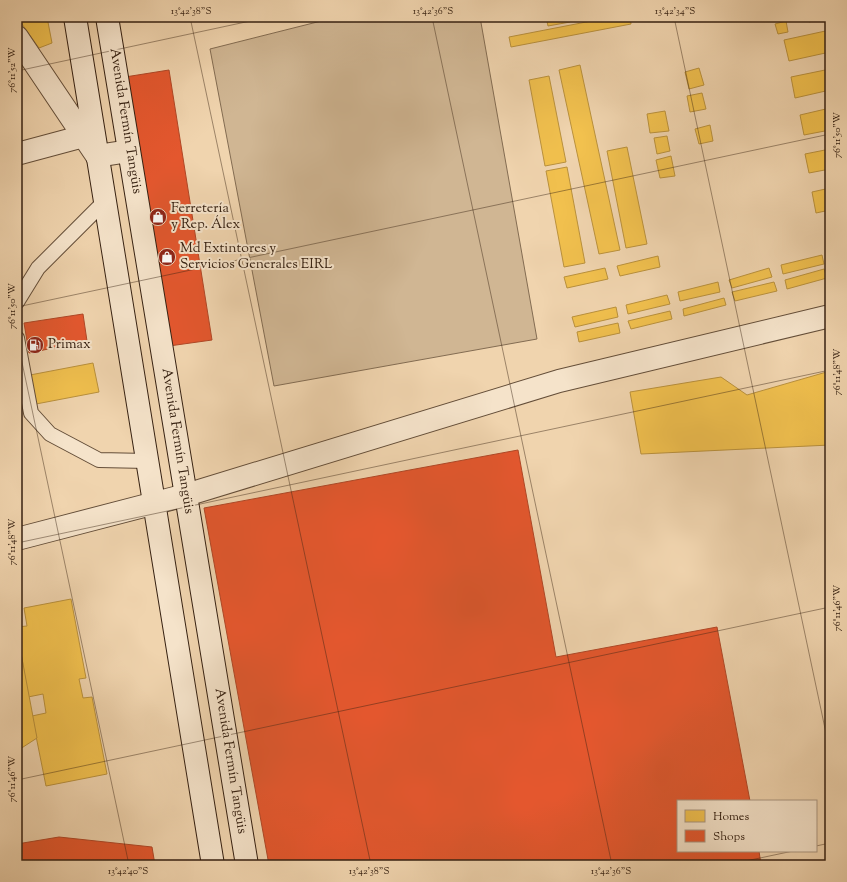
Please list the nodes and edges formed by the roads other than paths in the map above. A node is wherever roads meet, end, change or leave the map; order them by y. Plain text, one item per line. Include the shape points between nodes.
1 (75, 17) edge
2 (107, 17) edge
3 (17, 37) edge
4 (84, 136) junction
5 (129, 151) junction
6 (17, 154) edge
7 (97, 156) junction
8 (105, 201) junction
9 (17, 302) edge
10 (830, 316) edge
11 (17, 338) edge
12 (148, 461) junction
13 (186, 495) junction
14 (154, 503) junction
15 (17, 539) edge
16 (213, 865) edge
17 (247, 865) edge

1 - 7 main road
2 - 5 main road, Avenida Fermín Tangüis
3 - 4 main road
4 - 6 main road
4 - 7 main road
5 - 7 main road
5 - 13 main road, Avenida Fermín Tangüis
7 - 8 main road
8 - 9 lane via 38,268
8 - 12 main road
10 - 13 main road via 559,381
11 - 12 lane via 31,413 50,434 99,460
12 - 14 main road
13 - 14 main road
13 - 17 main road, Avenida Fermín Tangüis
14 - 15 main road
14 - 16 main road

